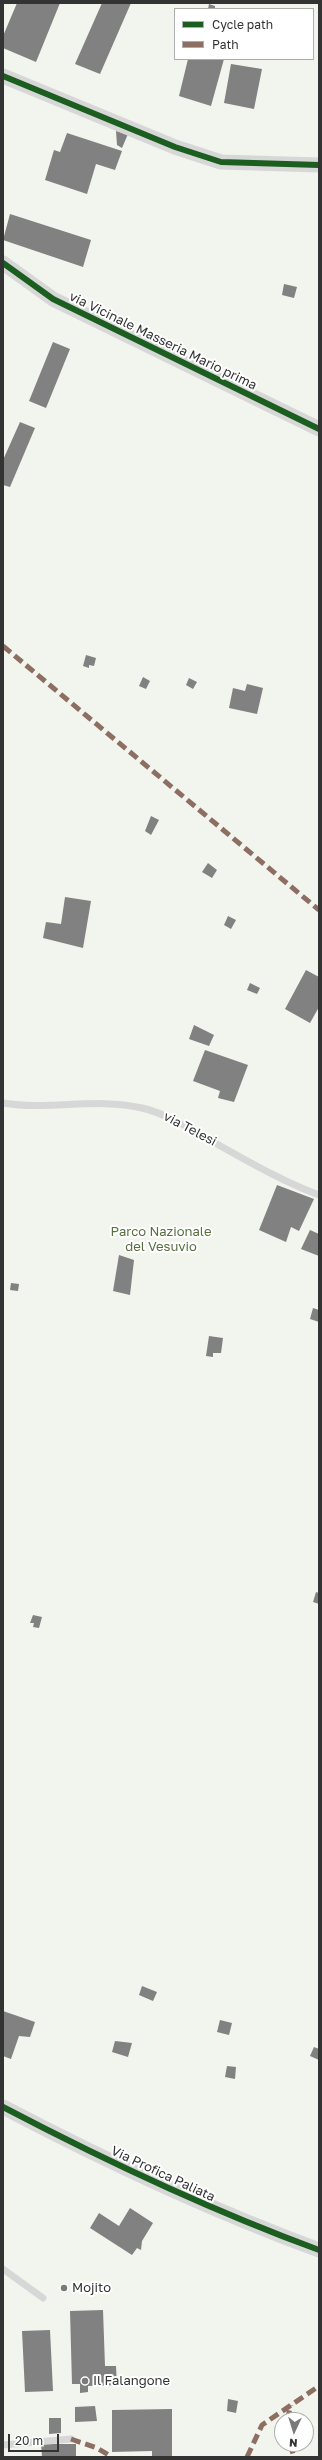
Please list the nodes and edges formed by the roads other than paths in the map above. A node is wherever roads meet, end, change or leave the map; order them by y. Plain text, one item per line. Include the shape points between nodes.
1 (3, 76) edge
2 (319, 165) edge
3 (3, 263) edge
4 (319, 429) edge
5 (3, 1103) edge
6 (319, 1195) edge
7 (3, 2107) edge
8 (319, 2250) edge
9 (3, 2269) edge
10 (43, 2298) dead end
11 (71, 2439) dead end
12 (3, 2444) edge

1 - 2 street via 175,147 222,162
3 - 4 street, via Vicinale Masseria Mario prima via 53,299
5 - 6 lane, via Telesi via 55,1106 107,1102 167,1115 290,1183
7 - 8 street, Via Profica Paliata via 82,2148 236,2219
9 - 10 lane
11 - 12 lane

